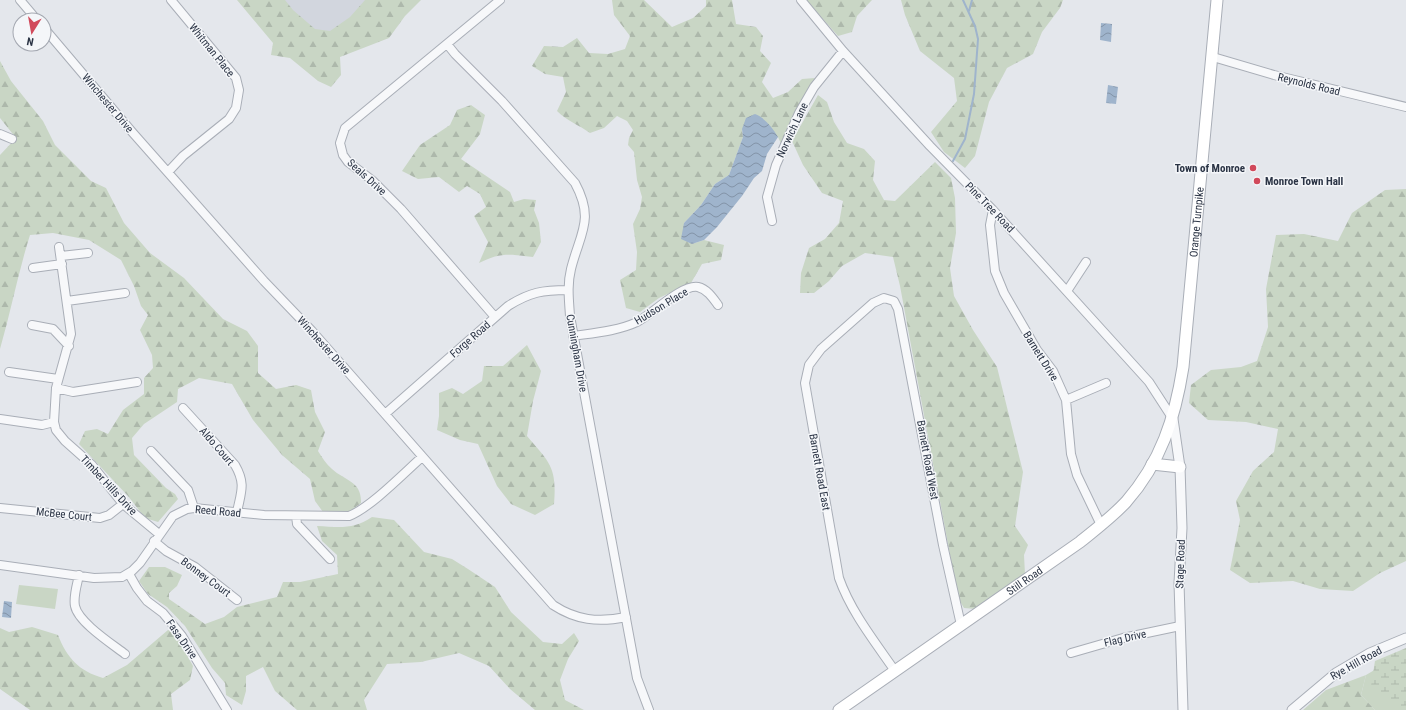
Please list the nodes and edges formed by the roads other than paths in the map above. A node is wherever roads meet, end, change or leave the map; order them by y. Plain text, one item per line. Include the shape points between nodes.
1 (20, 0) edge
2 (171, 0) edge
3 (500, 0) edge
4 (800, 0) edge
5 (1217, 0) edge
6 (30, 12) edge
7 (52, 37) edge
8 (447, 44) junction
9 (843, 50) junction
10 (1213, 57) junction
11 (1406, 107) edge
12 (0, 134) edge
13 (12, 139) dead end
14 (168, 172) junction
15 (993, 210) junction
16 (772, 220) dead end
17 (59, 247) dead end
18 (88, 253) dead end
19 (62, 260) junction
20 (1086, 262) dead end
21 (33, 268) dead end
22 (568, 290) junction
23 (1067, 291) junction
24 (124, 293) dead end
25 (890, 298) joint
26 (67, 301) junction
27 (718, 305) dead end
28 (495, 317) junction
29 (32, 325) dead end
30 (573, 336) junction
31 (69, 346) junction
32 (9, 372) dead end
33 (58, 378) junction
34 (137, 382) dead end
35 (1106, 383) dead end
36 (56, 388) junction
37 (1066, 400) junction
38 (183, 408) dead end
39 (385, 414) junction
40 (1173, 418) junction
41 (0, 419) edge
42 (54, 422) junction
43 (151, 451) dead end
44 (422, 457) junction
45 (1152, 464) junction
46 (1180, 467) junction
47 (124, 504) junction
48 (0, 508) edge
49 (194, 508) junction
50 (237, 512) junction
51 (296, 516) junction
52 (1101, 525) junction
53 (159, 534) junction
54 (154, 541) junction
55 (330, 559) dead end
56 (0, 565) edge
57 (129, 574) junction
58 (79, 575) junction
59 (237, 600) dead end
60 (626, 617) junction
61 (961, 625) junction
62 (1180, 626) junction
63 (1406, 638) edge
64 (1071, 653) dead end
65 (125, 654) dead end
66 (895, 671) junction
67 (227, 710) edge
68 (649, 710) edge
69 (840, 710) edge
70 (1183, 710) edge
71 (1292, 710) edge

1 - 6 street
2 - 14 street, Whitman Place via 236,78 239,90 236,108 229,119 183,156
3 - 8 street, Seals Drive
4 - 9 street, Pine Tree Road
5 - 10 main road, Orange Turnpike
7 - 14 street, Winchester Drive
8 - 22 street, Cunningham Drive via 502,101 575,183 582,195 586,211 585,225 571,270
8 - 28 street, Seals Drive via 345,128 340,143 348,162 373,181 401,209
9 - 15 street, Pine Tree Road via 930,146
9 - 16 street, Norwich Lane via 814,87 799,113 776,165 767,196
10 - 11 street, Reynolds Road via 1274,76
10 - 40 main road, Orange Turnpike via 1184,367
12 - 13 street
14 - 39 street, Winchester Drive
15 - 23 street, Pine Tree Road
15 - 37 street, Barnett Drive via 990,226 995,271 1004,293 1037,350 1053,372
17 - 19 street
18 - 19 street
19 - 21 street
19 - 26 street
20 - 23 street
22 - 28 street, Forge Road via 544,290 523,296
22 - 30 street, Cunningham Drive
23 - 40 street, Pine Tree Road via 1149,382
24 - 26 street
25 - 61 street, Barnett Road West via 898,309 943,545
25 - 66 street, Barnett Road East via 874,303 821,349 809,366 805,383 839,578 850,604
26 - 31 street via 71,322
27 - 30 street, Hudson Place via 706,291 697,287 692,288 682,291 636,322 607,331
28 - 39 street, Forge Road
29 - 31 street via 53,329
30 - 60 street, Cunningham Drive
31 - 33 street
32 - 33 street
33 - 36 street
34 - 36 street via 74,392
35 - 37 street
36 - 42 street
37 - 52 street, Barnett Drive via 1071,454 1077,475
38 - 50 street, Aldo Court via 235,465 241,476
39 - 44 street, Winchester Drive
40 - 45 main road, Still Road
40 - 46 street, Stage Road
41 - 42 street via 42,425
42 - 47 street, Timber Hills Drive via 56,430 65,441 92,465
43 - 49 street via 188,490
44 - 51 street, Reed Road via 356,514 342,517
44 - 60 street, Winchester Drive via 553,605 582,619 598,621
45 - 46 main road
45 - 52 main road, Still Road via 1126,502
46 - 62 street, Stage Road
47 - 48 street, McBee Court via 100,518
47 - 53 street, Timber Hills Drive
49 - 50 street, Reed Road
49 - 53 street, Reed Road via 173,516
50 - 51 street, Reed Road
51 - 55 street via 298,524
52 - 61 main road, Still Road
53 - 54 street, Reed Road
54 - 57 street, Reed Road via 140,563
54 - 59 street, Bonney Court via 166,551 195,567
56 - 58 street
57 - 58 street via 116,578
57 - 67 street, Fasa Drive via 147,601 163,614 182,636
58 - 65 street via 74,600 75,609 91,627
60 - 68 street, Cunningham Drive via 637,678
61 - 66 main road, Still Road
62 - 64 street, Flag Drive
62 - 70 street, Stage Road
63 - 71 street, Rye Hill Road via 1370,653 1336,673
66 - 69 main road, Still Road

